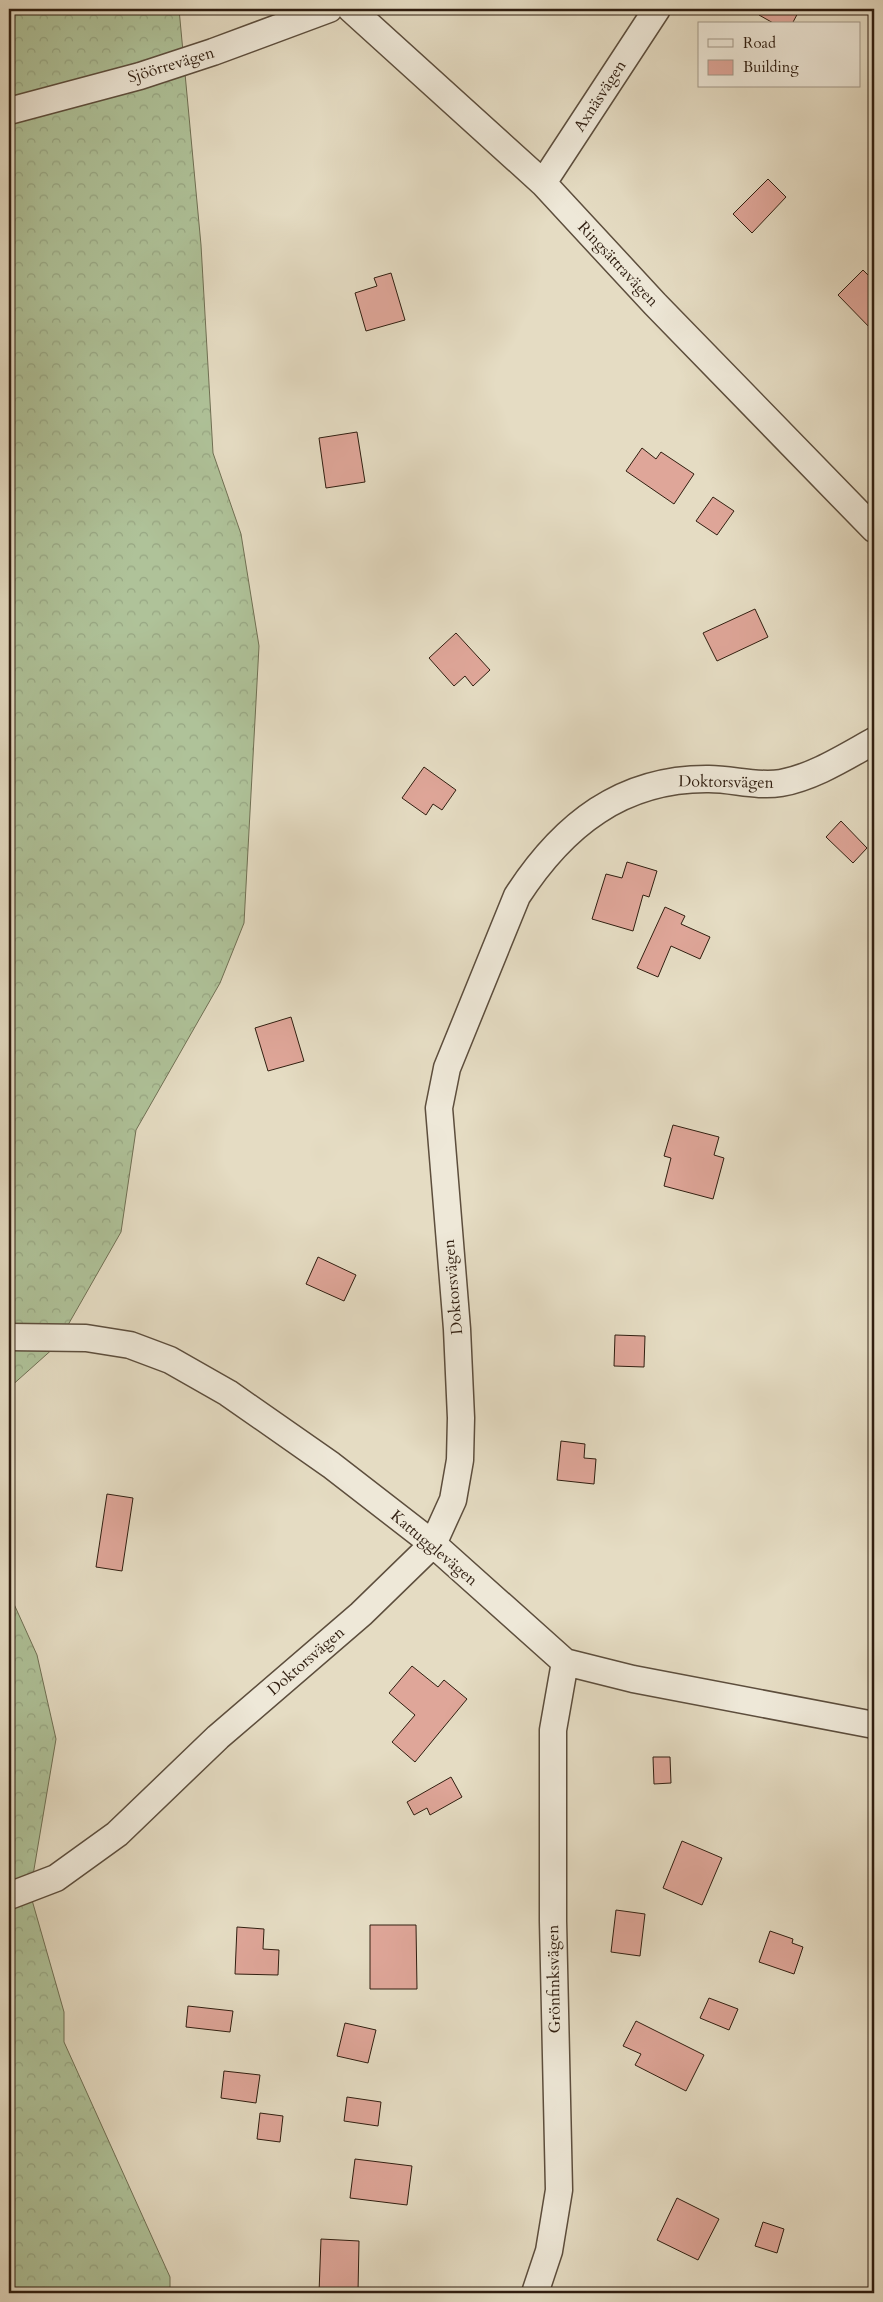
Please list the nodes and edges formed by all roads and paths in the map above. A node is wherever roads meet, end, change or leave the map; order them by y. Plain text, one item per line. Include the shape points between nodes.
1 (329, 9) edge
2 (351, 9) edge
3 (658, 9) edge
4 (9, 111) edge
5 (543, 183) junction
6 (874, 529) edge
7 (874, 741) edge
8 (9, 1337) edge
9 (433, 1544) junction
10 (565, 1662) junction
11 (874, 1725) edge
12 (9, 1896) edge
13 (535, 2293) edge

1 - 4 street, Sjöörrevägen via 158,70
2 - 5 street, Ringsättravägen
3 - 5 street, Axnäsvägen
5 - 6 street, Ringsättravägen via 655,304
7 - 9 street, Doktorsvägen via 819,770 779,783 682,780 622,795 584,819 560,841 517,896 446,1068 439,1108 461,1418 460,1460 453,1500
8 - 9 street, Kattugglevägen via 95,1339 130,1345 170,1360 228,1393 330,1465
9 - 10 street, Kattugglevägen
9 - 12 street, Doktorsvägen via 361,1614 218,1737 117,1834 56,1878
10 - 11 street, Kattugglevägen via 633,1679
10 - 13 street, Grönfinksvägen via 553,1730 559,2190 549,2251

